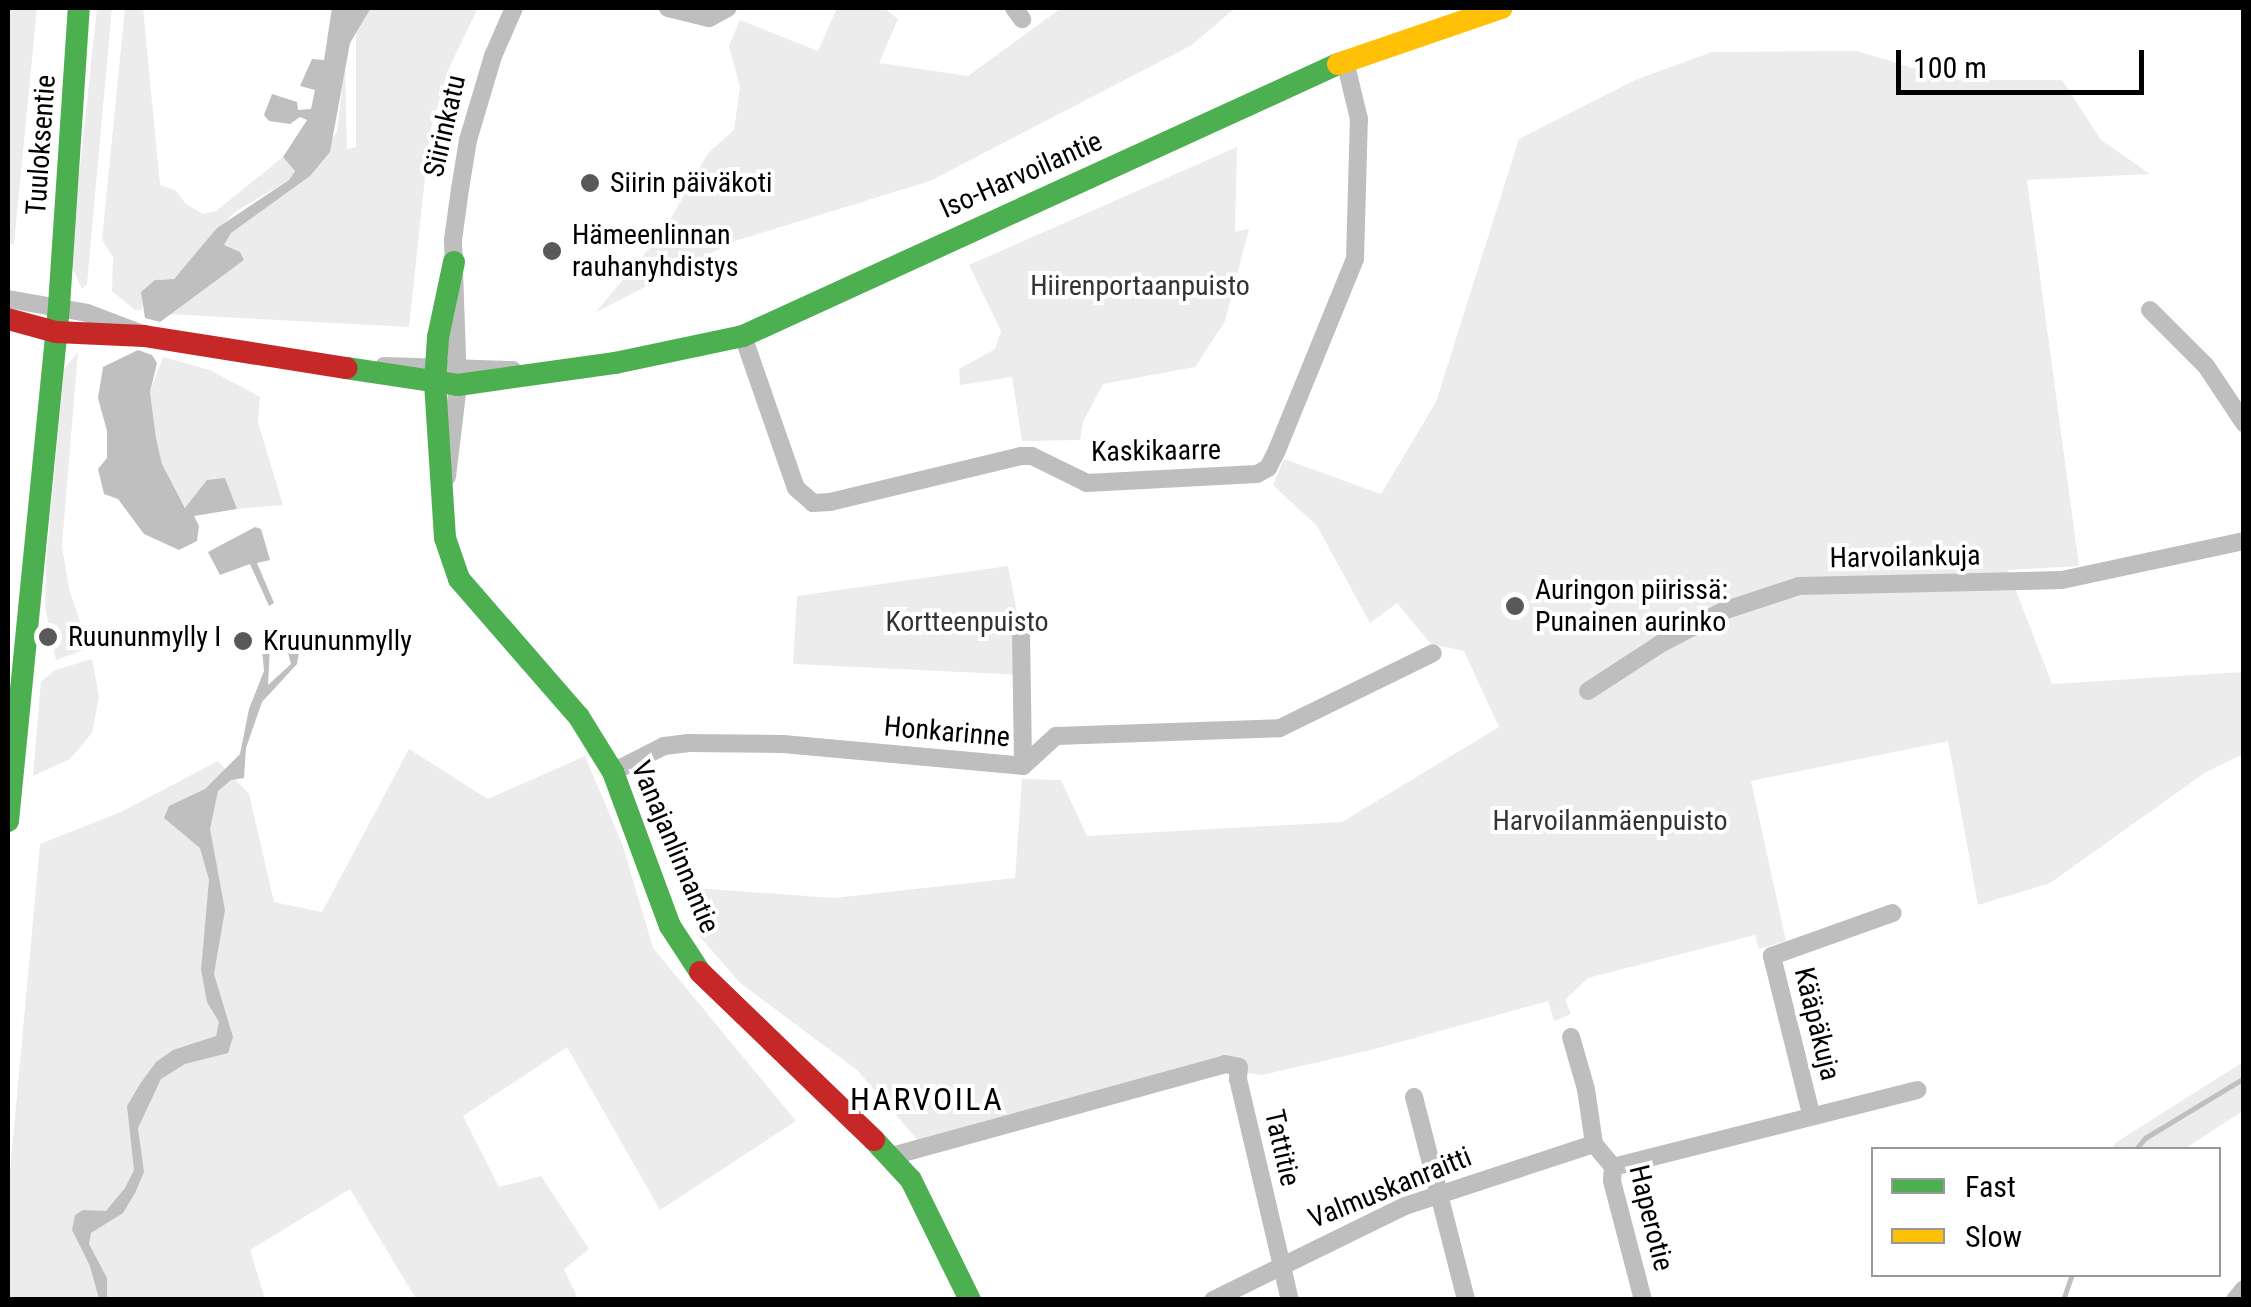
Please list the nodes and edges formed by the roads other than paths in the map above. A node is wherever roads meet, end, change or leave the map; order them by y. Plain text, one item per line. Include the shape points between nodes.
1 (78, 8) edge
2 (514, 8) edge
3 (668, 8) edge
4 (728, 8) edge
5 (1502, 8) edge
6 (1344, 61) junction
7 (454, 262) joint
8 (8, 299) edge
9 (50, 305) junction
10 (2150, 310) dead end
11 (8, 319) edge
12 (48, 330) junction
13 (144, 336) junction
14 (743, 336) junction
15 (447, 375) junction
16 (2244, 423) edge
17 (2244, 541) edge
18 (1021, 634) dead end
19 (1433, 652) dead end
20 (1588, 691) dead end
21 (1023, 766) junction
22 (613, 772) junction
23 (8, 821) edge
24 (1893, 913) dead end
25 (1570, 1037) dead end
26 (1916, 1090) dead end
27 (1414, 1098) dead end
28 (1811, 1114) junction
29 (1594, 1144) junction
30 (892, 1156) junction
31 (1613, 1167) junction
32 (1439, 1194) junction
33 (1281, 1265) junction
34 (2244, 1290) edge
35 (970, 1300) edge
36 (1213, 1300) edge
37 (1290, 1300) edge
38 (1466, 1300) edge
39 (1644, 1300) edge
40 (2235, 1300) edge

1 - 9 main road, Tuuloksentie
2 - 7 street, Siirinkatu via 468,140
3 - 4 street via 709,18
5 - 6 main road, Iso-Harvoilantie
6 - 14 main road, Iso-Harvoilantie
6 - 14 street, Kaskikaarre via 1359,118 1355,259 1277,450 1257,474 1087,483 1020,456 813,503 796,488
7 - 15 main road, Siirinkatu
8 - 9 street, Iso-Harvoilantie
9 - 12 main road, Tuuloksentie
9 - 13 street, Iso-Harvoilantie
10 - 16 street via 2206,366
11 - 12 main road, Iso-Harvoilantie
12 - 13 main road, Iso-Harvoilantie
12 - 23 main road, Tuuloksentie
13 - 15 main road, Iso-Harvoilantie via 342,368
14 - 15 main road, Iso-Harvoilantie via 558,372
15 - 22 main road, Vanajanlinnantie via 445,538 459,579 580,717
17 - 20 street, Harvoilankuja via 2062,580 1799,586 1723,612
18 - 21 street
19 - 21 street, Honkarinne via 1280,728 1056,736
21 - 22 street, Honkarinne via 688,742 664,746
22 - 30 main road, Vanajanlinnantie via 670,926 690,960
24 - 28 street, Kääpäkuja via 1772,956
25 - 29 street, Haperotie
26 - 28 street
27 - 32 street
28 - 31 street
29 - 31 street, Haperotie
29 - 32 street, Valmuskanraitti
30 - 33 street, Tattitie via 1225,1064 1239,1067
30 - 35 main road, Vanajanlinnantie via 911,1180
31 - 39 street, Haperotie
32 - 33 street, Valmuskanraitti
32 - 38 street
33 - 36 street, Valmuskanraitti
33 - 37 street, Tattitie
34 - 40 street

